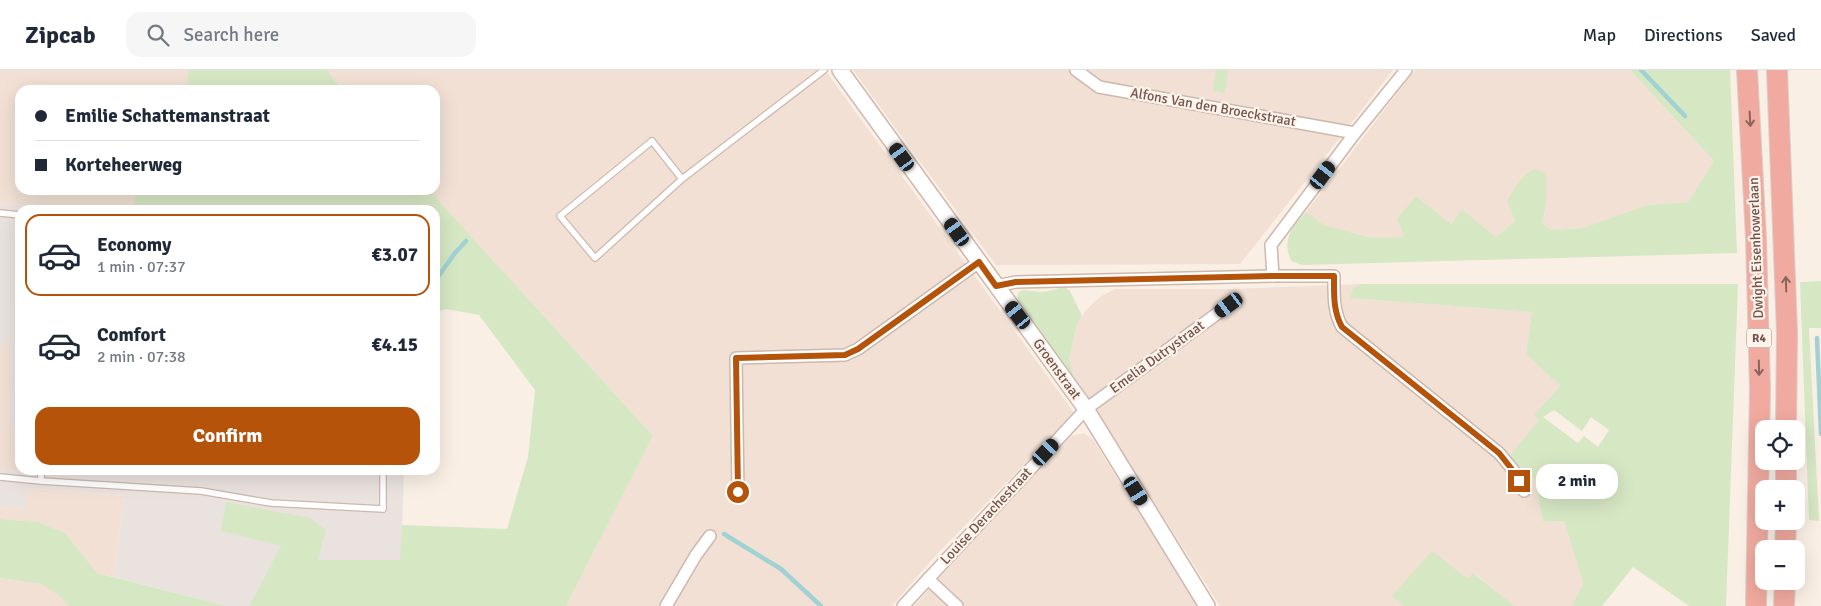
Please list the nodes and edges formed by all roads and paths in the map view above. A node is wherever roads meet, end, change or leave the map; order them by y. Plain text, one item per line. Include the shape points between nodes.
1 (824, 70) edge
2 (840, 70) edge
3 (1076, 70) edge
4 (1406, 70) edge
5 (1747, 70) edge
6 (1777, 70) edge
7 (1355, 133) junction
8 (682, 179) junction
9 (0, 213) edge
10 (15, 214) edge
11 (979, 262) junction
12 (1273, 276) junction
13 (996, 286) junction
14 (1229, 305) dead end
15 (1086, 409) junction
16 (1786, 420) edge
17 (41, 475) edge
18 (383, 475) edge
19 (0, 477) edge
20 (41, 481) junction
21 (1524, 491) dead end
22 (738, 492) dead end
23 (710, 536) dead end
24 (928, 579) junction
25 (1785, 590) edge
26 (666, 606) edge
27 (903, 606) edge
28 (957, 606) edge
29 (1207, 606) edge
30 (1756, 606) edge
31 (1784, 606) edge

1 - 8 lane
2 - 11 street, Groenstraat
3 - 7 street, Alfons Van den Broeckstraat via 1099,87
4 - 7 street
5 -> 30 highway, Dwight Eisenhowerlaan / R4 via 1760,389
16 -> 6 highway, Dwight Eisenhowerlaan / R4 via 1787,323
7 - 12 street via 1271,245
8 - 8 lane via 652,141 560,216 595,258
9 - 10 lane
11 - 13 street, Groenstraat
11 - 22 street via 845,355 736,358
12 - 13 street via 1016,282
12 - 21 street via 1334,276 1334,308 1342,327 1499,453
13 - 15 street, Groenstraat
14 - 15 street, Emelia Dutrystraat
15 - 24 street, Louise Derachestraat
15 - 29 street, Groenstraat
17 - 20 lane
18 - 20 lane via 383,509 272,503 201,491
19 - 20 lane
23 - 26 street
24 - 27 street, Louise Derachestraat
24 - 28 street
25 - 31 highway

